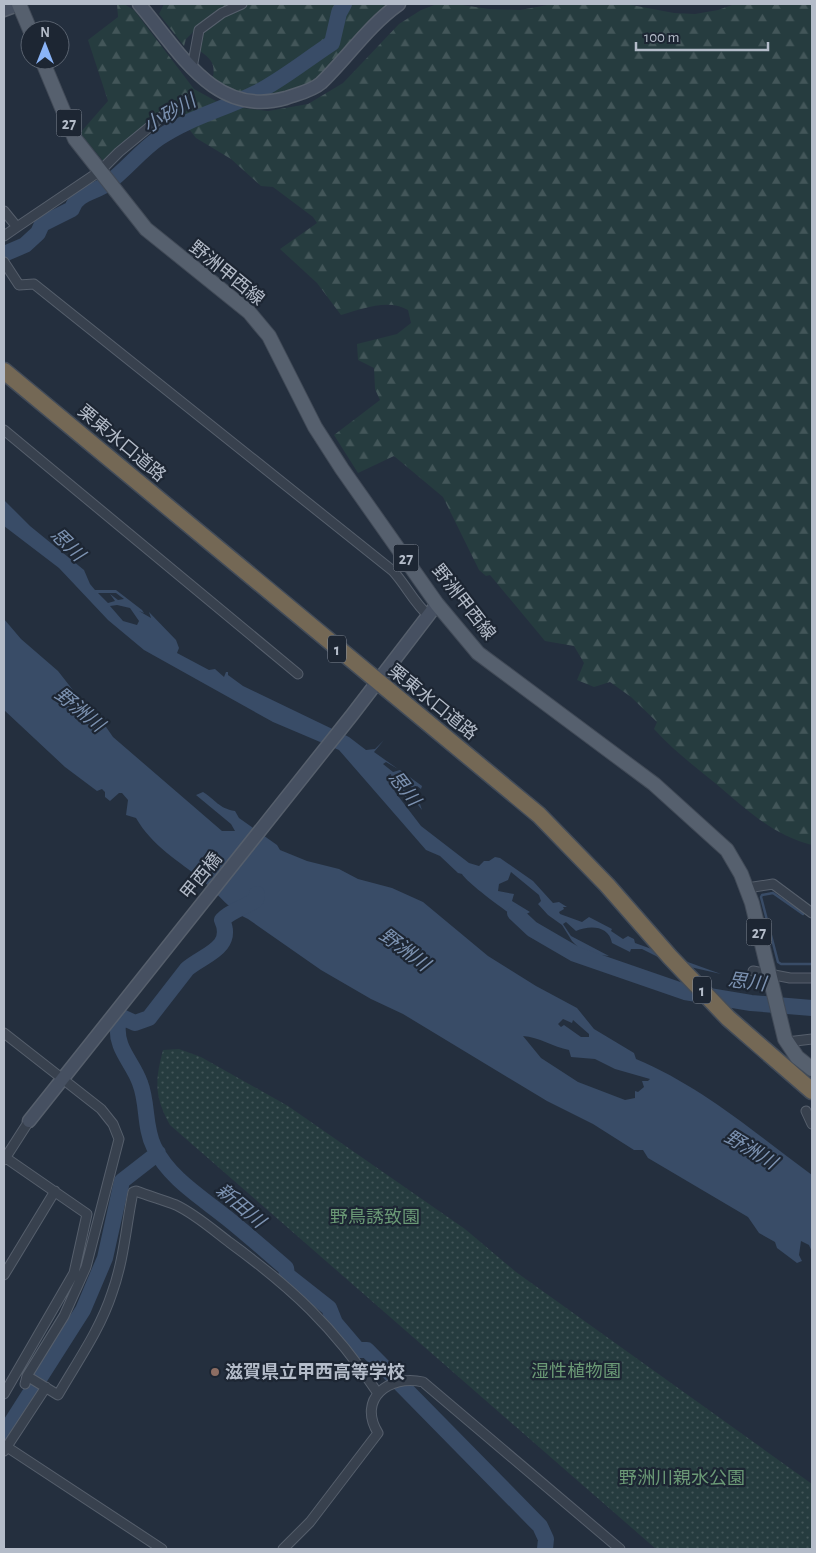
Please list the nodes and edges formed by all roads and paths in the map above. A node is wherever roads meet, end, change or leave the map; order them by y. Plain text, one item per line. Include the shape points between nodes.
1 (20, 4) edge
2 (139, 4) edge
3 (242, 4) edge
4 (399, 4) edge
5 (4, 10) edge
6 (26, 20) edge
7 (192, 68) junction
8 (46, 70) edge
9 (164, 115) dead end
10 (106, 180) junction
11 (4, 211) edge
12 (17, 227) junction
13 (4, 236) edge
14 (6, 266) edge
15 (4, 371) edge
16 (4, 430) edge
17 (417, 573) junction
18 (402, 580) junction
19 (438, 604) junction
20 (429, 616) junction
21 (298, 674) dead end
22 (377, 683) junction
23 (747, 888) junction
24 (812, 913) edge
25 (753, 971) dead end
26 (769, 976) junction
27 (812, 978) edge
28 (4, 1033) edge
29 (812, 1039) edge
30 (786, 1041) junction
31 (812, 1069) edge
32 (62, 1078) junction
33 (812, 1091) edge
34 (806, 1111) dead end
35 (29, 1121) joint
36 (812, 1124) edge
37 (5, 1159) edge
38 (55, 1191) junction
39 (4, 1275) edge
40 (44, 1386) junction
41 (5, 1390) edge
42 (377, 1392) junction
43 (5, 1449) edge
44 (162, 1549) edge
45 (283, 1549) edge
46 (620, 1549) edge

1 - 5 street
1 - 6 main road
2 - 7 street
3 - 7 street via 222,12 199,30
4 - 7 street via 319,85 280,99 239,99 208,84
8 - 10 main road, 野洲甲西線 / 27 via 76,139
9 - 10 street via 119,152
10 - 12 street
10 - 17 main road, 野洲甲西線 / 27 via 146,229 249,312 269,336 315,427
11 - 12 street
12 - 13 street
14 - 18 street via 18,284 34,284
15 - 22 highway, 栗東水口道路 / 1
16 - 21 street
17 - 18 street
17 - 19 main road, 野洲甲西線 / 27
18 - 20 street
19 - 20 street, 甲西橋
19 - 23 main road, 野洲甲西線 / 27 via 478,652 596,739 699,823 727,850
20 - 22 street, 甲西橋
22 - 32 street, 甲西橋
22 - 33 highway, 栗東水口道路 / 1 via 539,815 728,1018
23 - 24 street via 773,884
23 - 26 main road, 野洲甲西線 / 27
25 - 26 street
26 - 27 street
26 - 30 main road, 野洲甲西線 / 27
28 - 32 street
29 - 30 street
30 - 31 main road, 野洲甲西線 / 27 via 797,1057
32 - 35 street, 甲西橋
32 - 40 street via 101,1109 113,1124 119,1139 86,1267 64,1316 28,1379
34 - 36 street
35 - 37 street
37 - 38 street
38 - 39 street
38 - 41 street via 87,1214 74,1273
40 - 42 street via 58,1395 96,1330 117,1277 131,1202 136,1192 176,1206 198,1219 276,1276 318,1315
40 - 43 street
42 - 45 street via 371,1409 372,1423 378,1433 310,1522
42 - 46 street via 392,1382 411,1379 423,1382
43 - 44 street

